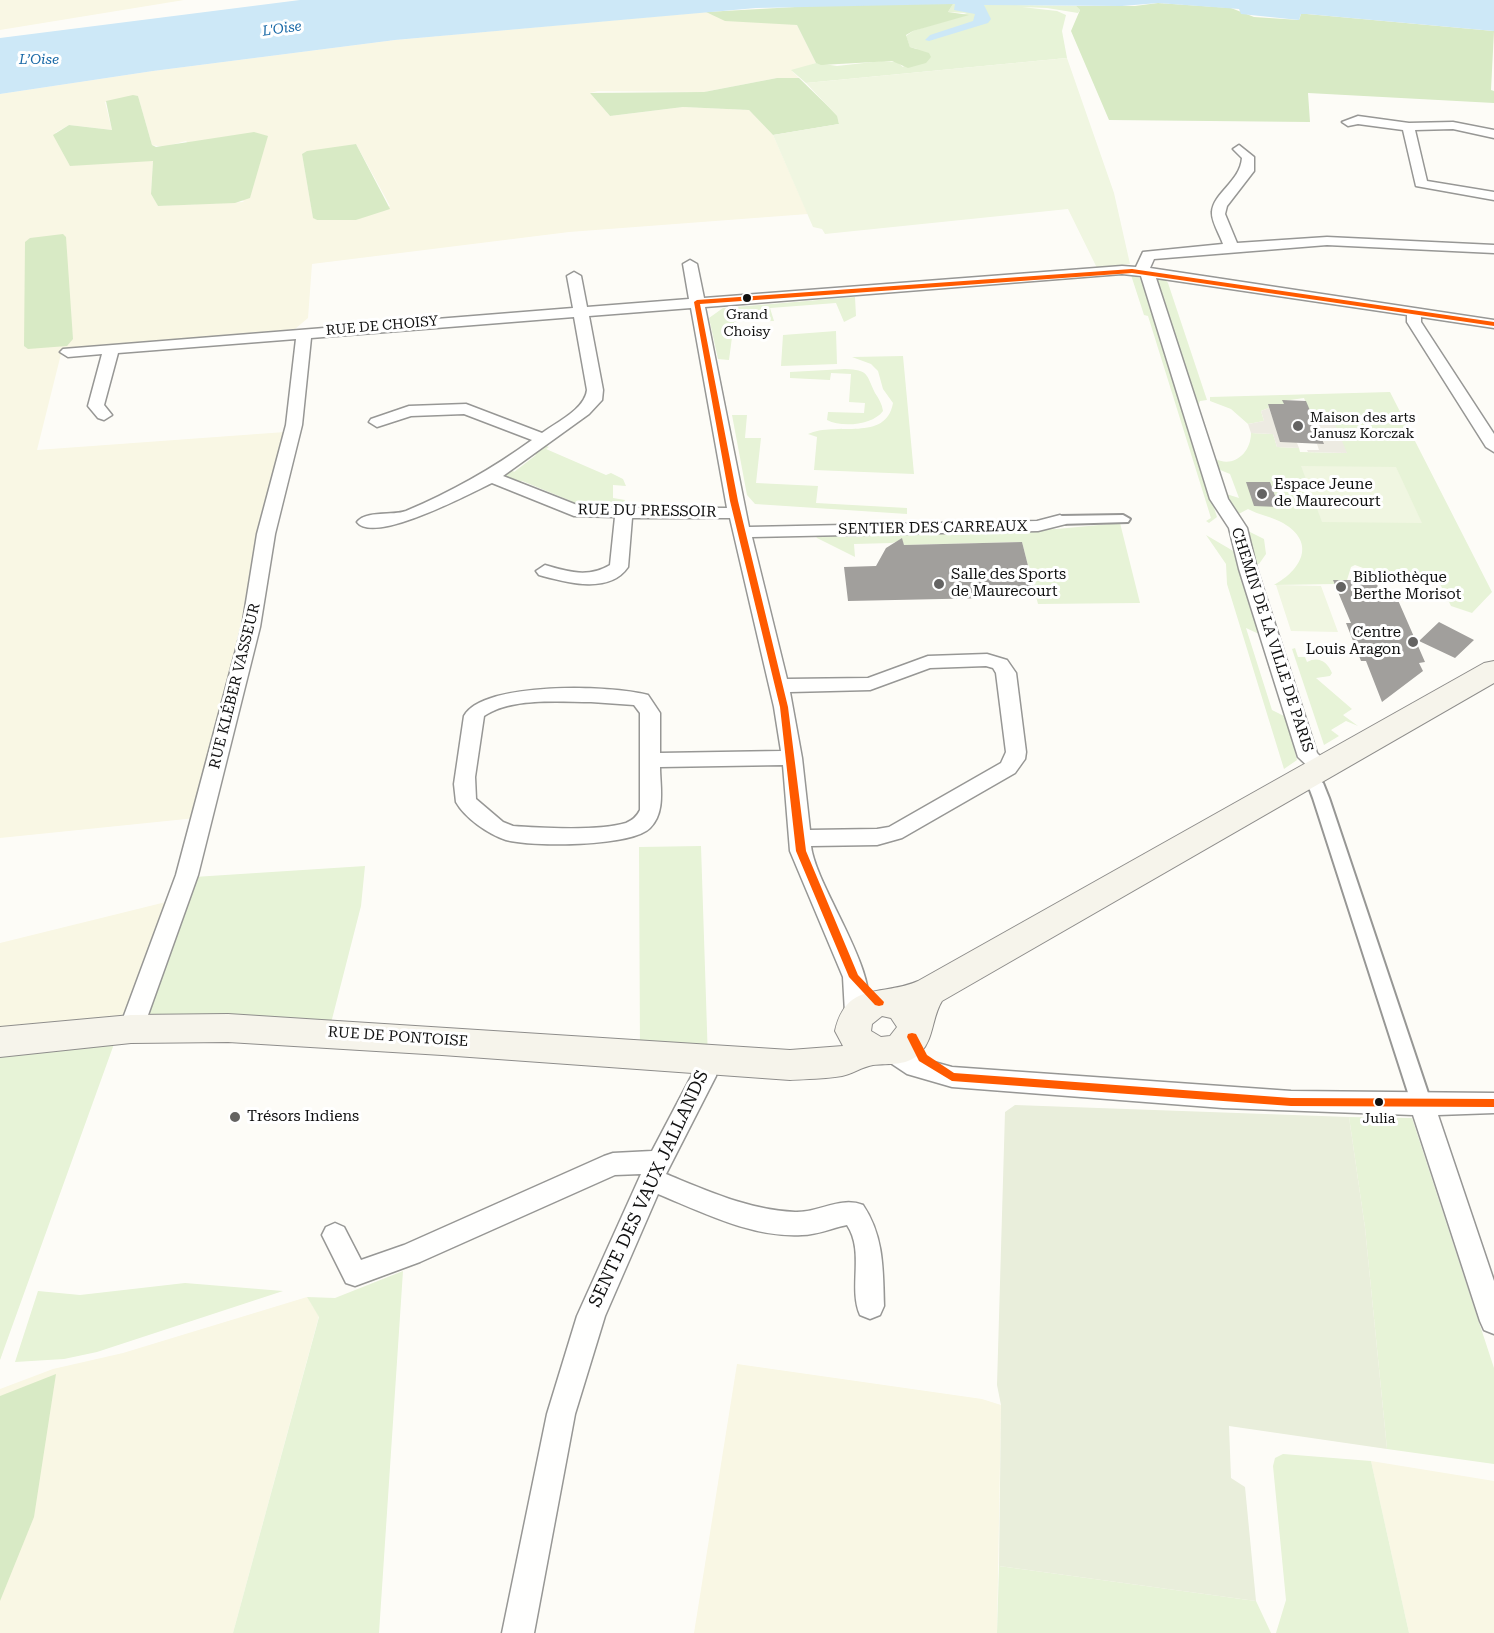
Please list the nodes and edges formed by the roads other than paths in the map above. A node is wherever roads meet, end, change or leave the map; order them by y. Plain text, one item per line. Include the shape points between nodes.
1 (1348, 122) dead end
2 (1410, 127) junction
3 (1494, 134) edge
4 (1239, 149) dead end
5 (1494, 196) edge
6 (1231, 246) junction
7 (1494, 249) edge
8 (690, 264) dead end
9 (1146, 266) junction
10 (574, 276) dead end
11 (697, 302) junction
12 (582, 310) junction
13 (1414, 312) junction
14 (1494, 324) edge
15 (304, 333) junction
16 (111, 349) junction
17 (68, 352) dead end
18 (104, 415) dead end
19 (378, 422) dead end
20 (543, 439) junction
21 (1494, 447) edge
22 (491, 477) junction
23 (624, 512) junction
24 (1123, 519) dead end
25 (1060, 520) joint
26 (366, 522) dead end
27 (740, 523) junction
28 (545, 571) dead end
29 (1494, 670) edge
30 (780, 686) junction
31 (792, 758) junction
32 (649, 760) junction
33 (1314, 777) junction
34 (800, 838) junction
35 (884, 1026) junction
36 (131, 1029) junction
37 (0, 1042) edge
38 (708, 1060) junction
39 (1494, 1104) edge
40 (1422, 1105) junction
41 (656, 1171) junction
42 (335, 1235) dead end
43 (1491, 1305) edge
44 (870, 1306) dead end
45 (518, 1633) edge

1 - 2 street
2 - 3 street via 1477,129
2 - 5 street via 1421,183
4 - 6 street via 1248,156 1247,171 1218,214
6 - 7 street via 1356,241
6 - 9 street
8 - 11 street
9 - 11 street, RUE DE CHOISY
9 - 13 street, RUE DE CHOISY
9 - 33 street, CHEMIN DE LA VILLE DE PARIS via 1219,499 1238,528
10 - 12 street
11 - 12 street, RUE DE CHOISY
11 - 27 street
12 - 15 street, RUE DE CHOISY
12 - 20 street via 594,400
13 - 14 street, RUE DE CHOISY
13 - 21 street via 1414,322
15 - 16 street, RUE DE CHOISY
15 - 36 street, RUE KLÉBER VASSEUR via 294,425 266,534 248,639 187,875
16 - 17 street, RUE DE CHOISY
16 - 18 street via 96,406
19 - 20 street via 409,411 466,409
20 - 22 street
22 - 23 street, RUE DU PRESSOIR via 569,509
22 - 26 street via 407,517
23 - 27 street, RUE DU PRESSOIR
23 - 28 street via 620,567 603,578 576,579
24 - 25 street, SENTIER DES CARREAUX
25 - 27 street, SENTIER DES CARREAUX via 1038,526
27 - 30 street
29 - 33 main road
30 - 31 street
30 - 34 street via 870,684 928,662 987,660 1000,664 1006,673 1016,752 1012,764 896,833 877,837
31 - 32 street
31 - 34 street
32 - 32 street via 650,713 636,698 497,700 482,706 474,717 465,798 470,807 510,833 625,831 644,822 650,810
33 - 35 main road via 930,991 919,1008
33 - 40 street, CHEMIN DE LA VILLE DE PARIS
34 - 35 street via 801,851 854,977
35 - 38 main road, RUE DE PONTOISE via 843,1061 795,1065
35 - 40 street via 916,1066 952,1077
36 - 37 main road, RUE DE PONTOISE
36 - 38 main road, RUE DE PONTOISE via 328,1032
38 - 41 street, SENTE DES VAUX JALLANDS via 704,1076
39 - 40 street
40 - 43 street
41 - 42 street via 613,1164 355,1275
41 - 44 street via 752,1218 801,1224 854,1213 863,1224 868,1244
41 - 45 street, SENTE DES VAUX JALLANDS via 591,1316 561,1414

